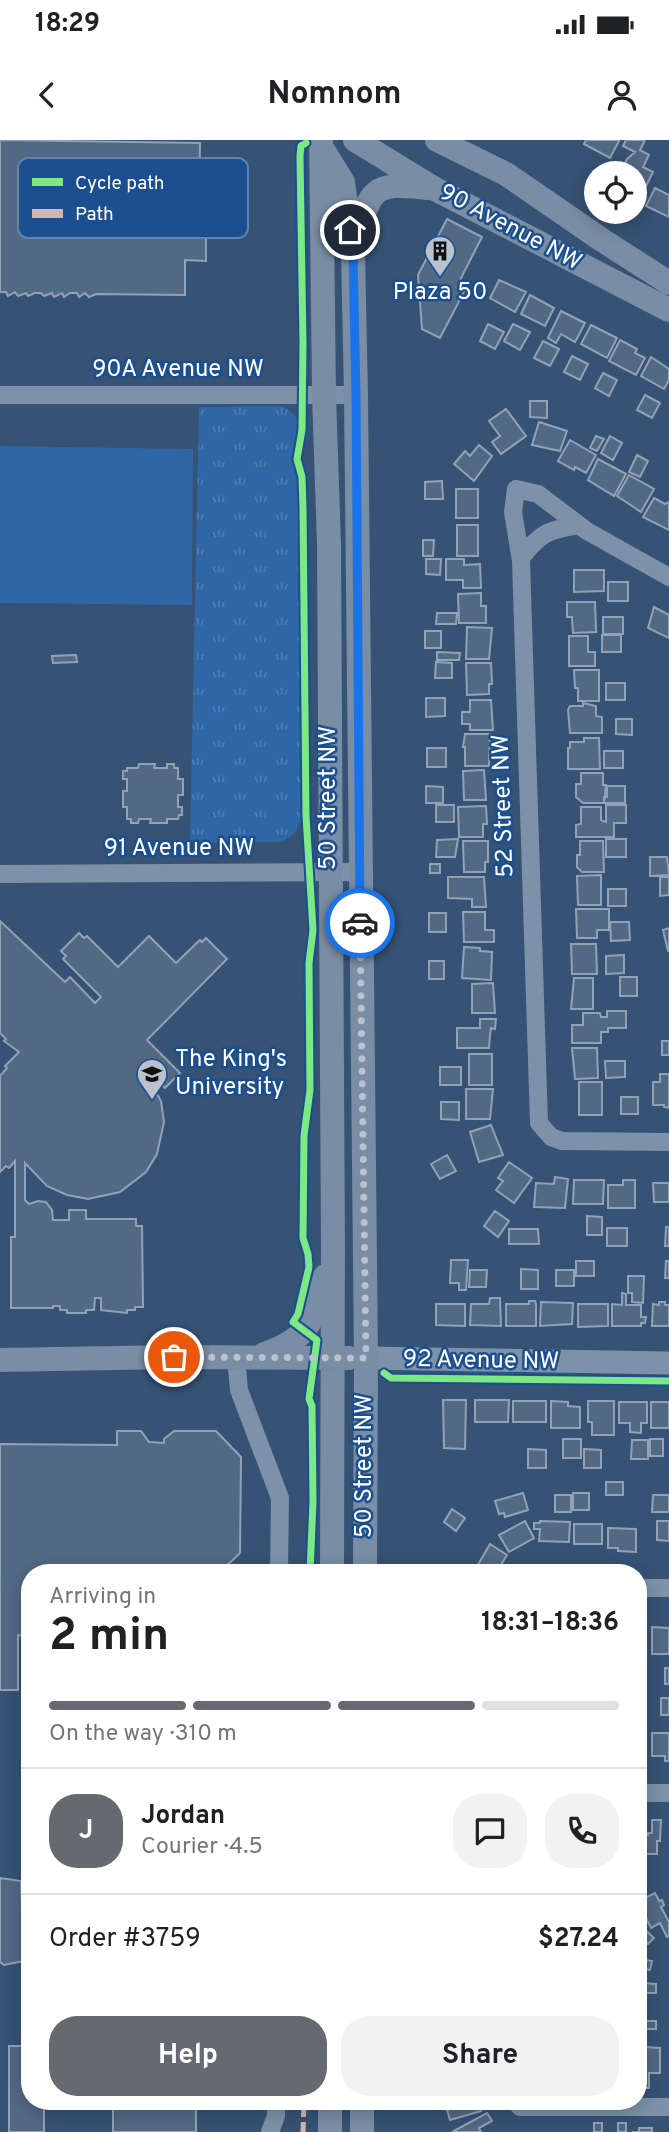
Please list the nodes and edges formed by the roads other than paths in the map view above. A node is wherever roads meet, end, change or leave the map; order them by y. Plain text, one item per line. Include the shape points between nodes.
1 (355, 140) edge
2 (437, 140) edge
3 (466, 140) edge
4 (321, 144) edge
5 (496, 169) junction
6 (435, 189) junction
7 (353, 254) junction
8 (669, 283) edge
9 (669, 310) edge
10 (0, 395) edge
11 (324, 395) junction
12 (356, 395) junction
13 (579, 525) junction
14 (521, 558) junction
15 (669, 577) edge
16 (329, 871) junction
17 (359, 872) junction
18 (0, 874) edge
19 (669, 1142) edge
20 (333, 1248) junction
21 (245, 1357) junction
22 (366, 1358) junction
23 (333, 1359) junction
24 (0, 1360) edge
25 (669, 1363) edge
26 (279, 1564) edge
27 (332, 1564) edge
28 (365, 1564) edge
29 (647, 1588) edge
30 (669, 1588) edge
31 (647, 1793) edge
32 (669, 1793) edge
33 (647, 2107) edge
34 (669, 2107) edge
35 (276, 2110) edge
36 (330, 2110) edge
37 (362, 2110) edge
38 (271, 2132) edge
39 (330, 2132) edge
40 (362, 2132) edge

1 - 6 main road, 90 Avenue NW
2 - 5 main road, 90 Avenue NW
3 - 5 main road
4 - 7 main road, 50 Street NW via 343,182
4 - 11 main road, 50 Street NW
5 - 8 main road, 90 Avenue NW
6 - 7 main road via 395,184 380,189 365,211
6 - 9 main road, 90 Avenue NW
7 - 12 main road, 50 Street NW
10 - 11 street, 90A Avenue NW
11 - 12 street, 90A Avenue NW
11 - 16 main road, 50 Street NW
12 - 17 main road, 50 Street NW
13 - 14 street via 535,539
13 - 14 street, 52 Street NW via 538,494 516,489 513,512
13 - 15 street
14 - 19 street, 52 Street NW via 539,1123 551,1137 562,1141
16 - 17 street, 91 Avenue NW
16 - 18 street, 91 Avenue NW
16 - 20 main road, 50 Street NW
17 - 22 main road, 50 Street NW
20 - 21 main road via 306,1331 283,1348
20 - 23 main road, 50 Street NW
21 - 23 main road, 92 Avenue NW
21 - 24 main road, 92 Avenue NW
21 - 26 street via 239,1390 280,1498
22 - 23 main road, 92 Avenue NW
22 - 25 street, 92 Avenue NW
22 - 28 main road, 50 Street NW
23 - 27 main road, 50 Street NW
29 - 30 street
31 - 32 street
33 - 34 street
35 - 38 street
36 - 39 main road
37 - 40 main road

